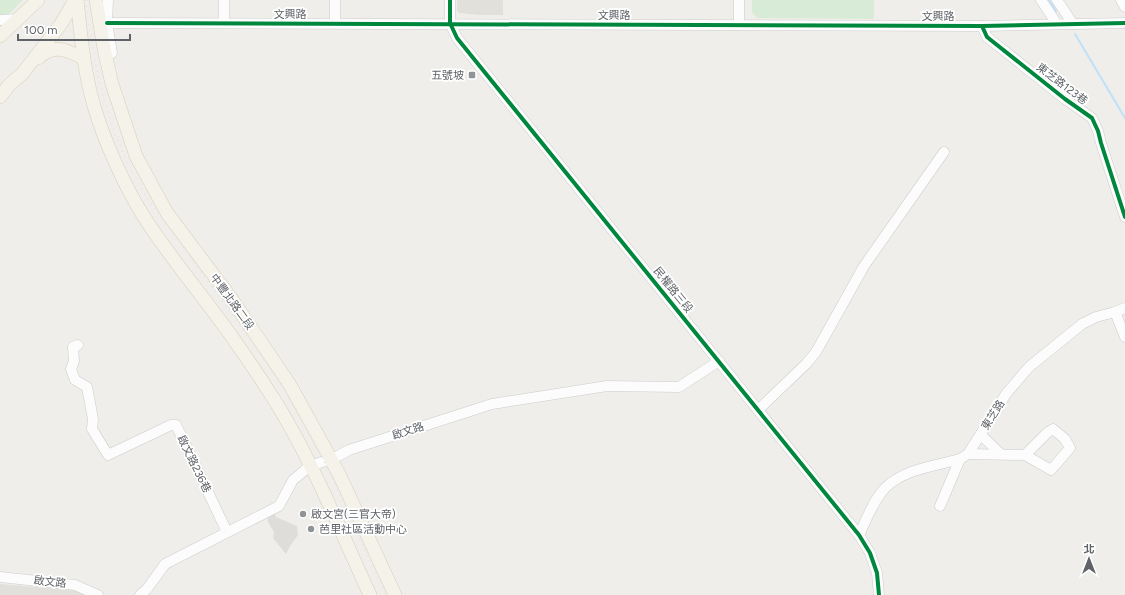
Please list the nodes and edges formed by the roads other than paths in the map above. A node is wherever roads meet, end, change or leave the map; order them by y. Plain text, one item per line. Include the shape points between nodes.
1 (38, 0) edge
2 (76, 0) edge
3 (96, 0) edge
4 (108, 0) edge
5 (224, 0) edge
6 (335, 0) edge
7 (450, 0) edge
8 (739, 0) edge
9 (1042, 0) edge
10 (1057, 0) edge
11 (1121, 0) edge
12 (1125, 7) edge
13 (19, 19) junction
14 (0, 20) edge
15 (107, 22) junction
16 (224, 23) junction
17 (335, 23) junction
18 (450, 23) junction
19 (1123, 23) edge
20 (1057, 24) junction
21 (1073, 24) junction
22 (739, 25) junction
23 (982, 26) junction
24 (0, 36) edge
25 (0, 40) edge
26 (112, 52) dead end
27 (83, 58) junction
28 (22, 74) junction
29 (5, 86) edge
30 (0, 97) edge
31 (944, 152) dead end
32 (1125, 217) edge
33 (1125, 308) edge
34 (1115, 312) junction
35 (1125, 337) edge
36 (78, 345) dead end
37 (719, 361) junction
38 (758, 410) junction
39 (980, 434) junction
40 (1000, 454) junction
41 (1026, 455) dead end
42 (964, 457) junction
43 (331, 459) junction
44 (311, 466) junction
45 (940, 506) dead end
46 (227, 532) junction
47 (859, 535) junction
48 (0, 577) edge
49 (98, 595) edge
50 (140, 595) edge
51 (370, 595) edge
52 (395, 595) edge
53 (879, 595) edge

1 - 13 main road
2 - 27 main road, 中豐北路二段
2 - 28 main road via 61,24
2 - 29 main road via 41,38
3 - 43 main road, 中豐北路二段 via 112,84 141,167 167,213 233,301 290,385
4 - 15 street
5 - 16 street
6 - 17 street
7 - 18 street, 民權路三段
8 - 22 street
9 - 20 street
10 - 21 street
11 - 12 street
13 - 14 street
13 - 24 main road
13 - 25 main road
15 - 16 street, 文興路
15 - 26 street
16 - 17 street, 文興路
17 - 18 street, 文興路
18 - 22 street, 文興路
18 - 37 street, 民權路三段 via 457,38
19 - 21 street, 文興路
20 - 21 street, 文興路
20 - 23 street, 文興路
22 - 23 street, 文興路
23 - 32 street, 東芝路123巷 via 987,37 1092,118
27 - 28 main road via 65,49 51,49
27 - 44 main road, 中豐北路二段 via 100,125 112,156 143,215 232,336 276,402
28 - 29 main road
29 - 30 main road
31 - 38 street via 864,266 816,352
33 - 34 street
34 - 35 street
34 - 39 street, 東芝路 via 1082,324 1029,367 1006,394
36 - 46 street, 啟文路236巷 via 73,347 74,361 71,369 75,380 87,387 93,419 92,429 108,455 171,425 176,425
37 - 38 street, 民權路三段
37 - 43 street, 啟文路 via 679,387 607,386 492,404 349,450
38 - 47 street, 民權路三段
39 - 40 street
39 - 42 street, 東芝路
40 - 41 street
40 - 42 street
42 - 45 street, 東芝路
42 - 47 street via 907,473 885,488
43 - 44 street, 啟文路
43 - 52 main road, 中豐北路二段
44 - 46 street, 啟文路 via 293,480 279,506
44 - 51 main road, 中豐北路二段
46 - 50 street, 啟文路 via 165,564
47 - 53 street, 民權路三段 via 870,553 877,573
48 - 49 street, 啟文路 via 75,585

